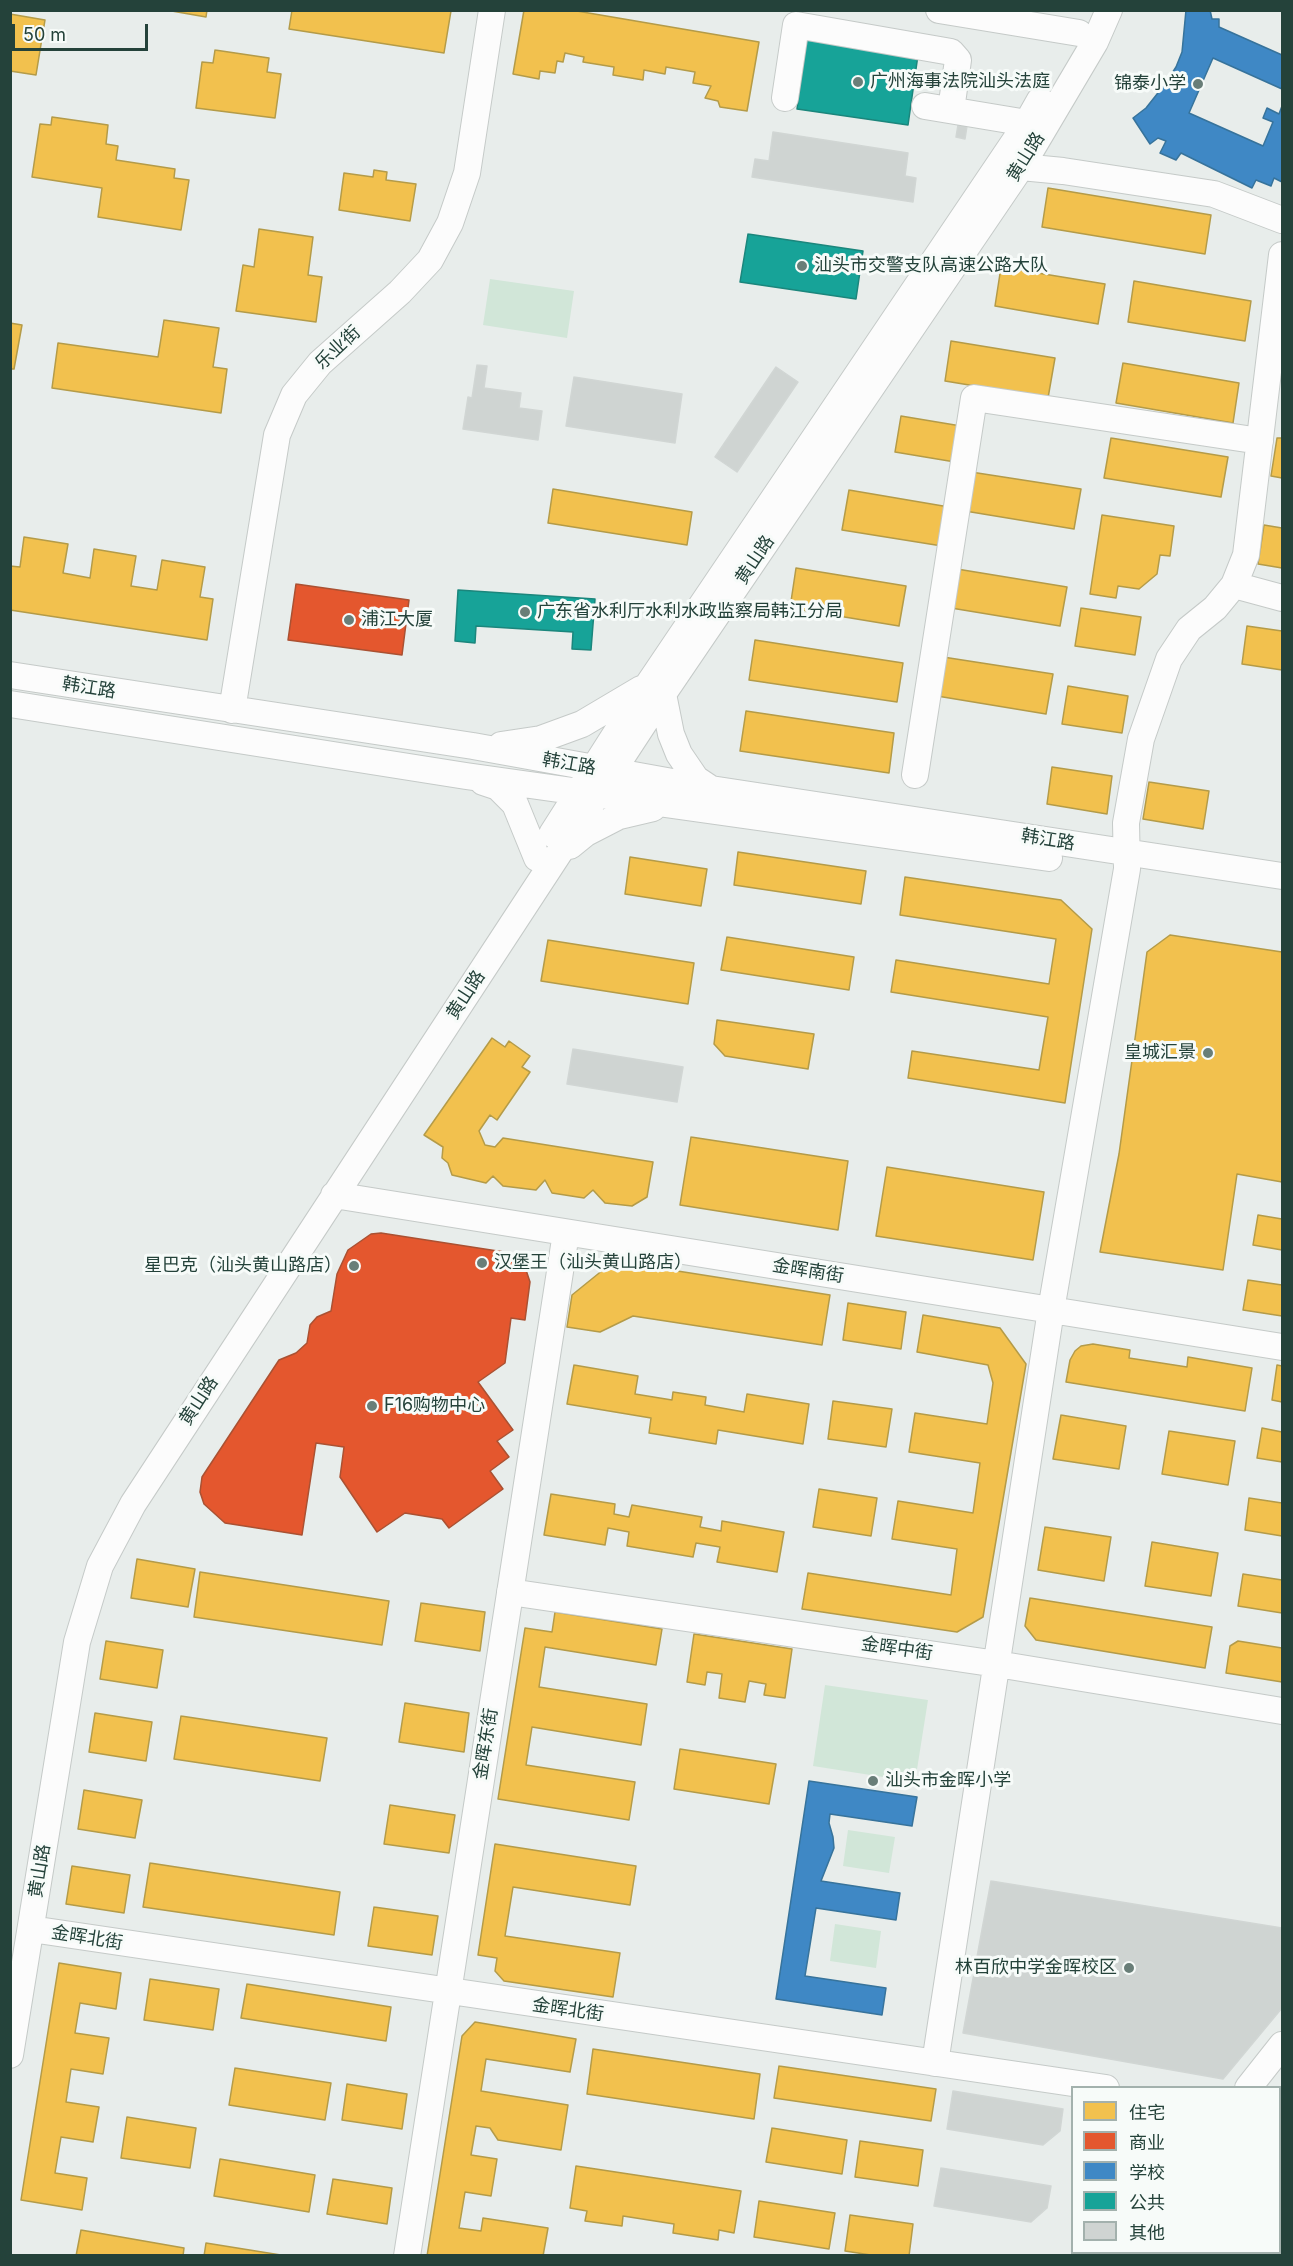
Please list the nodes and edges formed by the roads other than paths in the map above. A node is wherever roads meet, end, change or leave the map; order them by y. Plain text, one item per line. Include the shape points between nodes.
1 (492, 10) edge
2 (939, 10) edge
3 (1109, 10) edge
4 (1084, 22) edge
5 (785, 98) dead end
6 (925, 106) dead end
7 (951, 110) junction
8 (1027, 123) junction
9 (1021, 167) junction
10 (1282, 220) edge
11 (1282, 255) edge
12 (1260, 441) junction
13 (1233, 585) junction
14 (1282, 598) edge
15 (10, 675) edge
16 (656, 689) junction
17 (10, 704) edge
18 (232, 710) junction
19 (473, 746) junction
20 (603, 770) junction
21 (915, 775) dead end
22 (466, 776) junction
23 (711, 789) junction
24 (588, 794) junction
25 (669, 804) junction
26 (547, 858) junction
27 (1127, 860) junction
28 (1282, 876) edge
29 (1282, 894) edge
30 (334, 1195) junction
31 (566, 1233) junction
32 (1051, 1310) junction
33 (1282, 1347) edge
34 (510, 1592) junction
35 (997, 1664) junction
36 (1282, 1711) edge
37 (31, 1929) junction
38 (10, 1950) edge
39 (448, 1992) junction
40 (1282, 2045) edge
41 (10, 2055) edge
42 (935, 2063) junction
43 (1092, 2086) edge
44 (1250, 2086) edge
45 (407, 2256) edge

1 - 18 street, 乐业街 via 467,173 450,223 430,260 320,363 294,395 277,435
2 - 4 street
3 - 9 street, 黄山路 via 1095,42
4 - 8 street, 黄山路
5 - 7 street via 796,25 951,52 958,60
6 - 7 street
7 - 8 street
8 - 16 street, 黄山路
9 - 10 street via 1214,194
9 - 16 street, 黄山路
11 - 12 street
12 - 13 street via 1246,555
12 - 21 street via 974,398
13 - 14 street
13 - 27 street via 1215,608 1189,629 1169,659 1141,739 1126,823
15 - 18 street, 韩江路
16 - 19 street via 541,739
16 - 20 street, 黄山路
16 - 23 street via 679,754 696,779
17 - 22 street, 韩江路
18 - 19 street, 韩江路
19 - 20 street, 韩江路
20 - 23 street, 韩江路
20 - 24 street, 黄山路
22 - 24 street, 韩江路
22 - 26 street via 498,787 515,804
23 - 27 street, 韩江路
24 - 25 street, 韩江路
24 - 26 street, 黄山路
25 - 26 street via 620,816
25 - 27 street, 韩江路
26 - 30 street, 黄山路
26 - 38 street, 黄山路 via 113,1503 83,1563 59,1643
27 - 28 street, 韩江路
27 - 29 street, 韩江路
27 - 32 street
30 - 31 street, 金晖南街
30 - 37 street, 黄山路 via 133,1504 100,1566 77,1642
31 - 32 street, 金晖南街
31 - 34 street, 金晖东街
32 - 33 street, 金晖南街
32 - 35 street
34 - 35 street, 金晖中街
34 - 39 street, 金晖东街
35 - 36 street, 金晖中街
35 - 42 street
37 - 39 street, 金晖北街
37 - 41 street, 黄山路
39 - 42 street, 金晖北街
39 - 45 street, 金晖东街
40 - 44 street
42 - 43 street, 金晖北街

